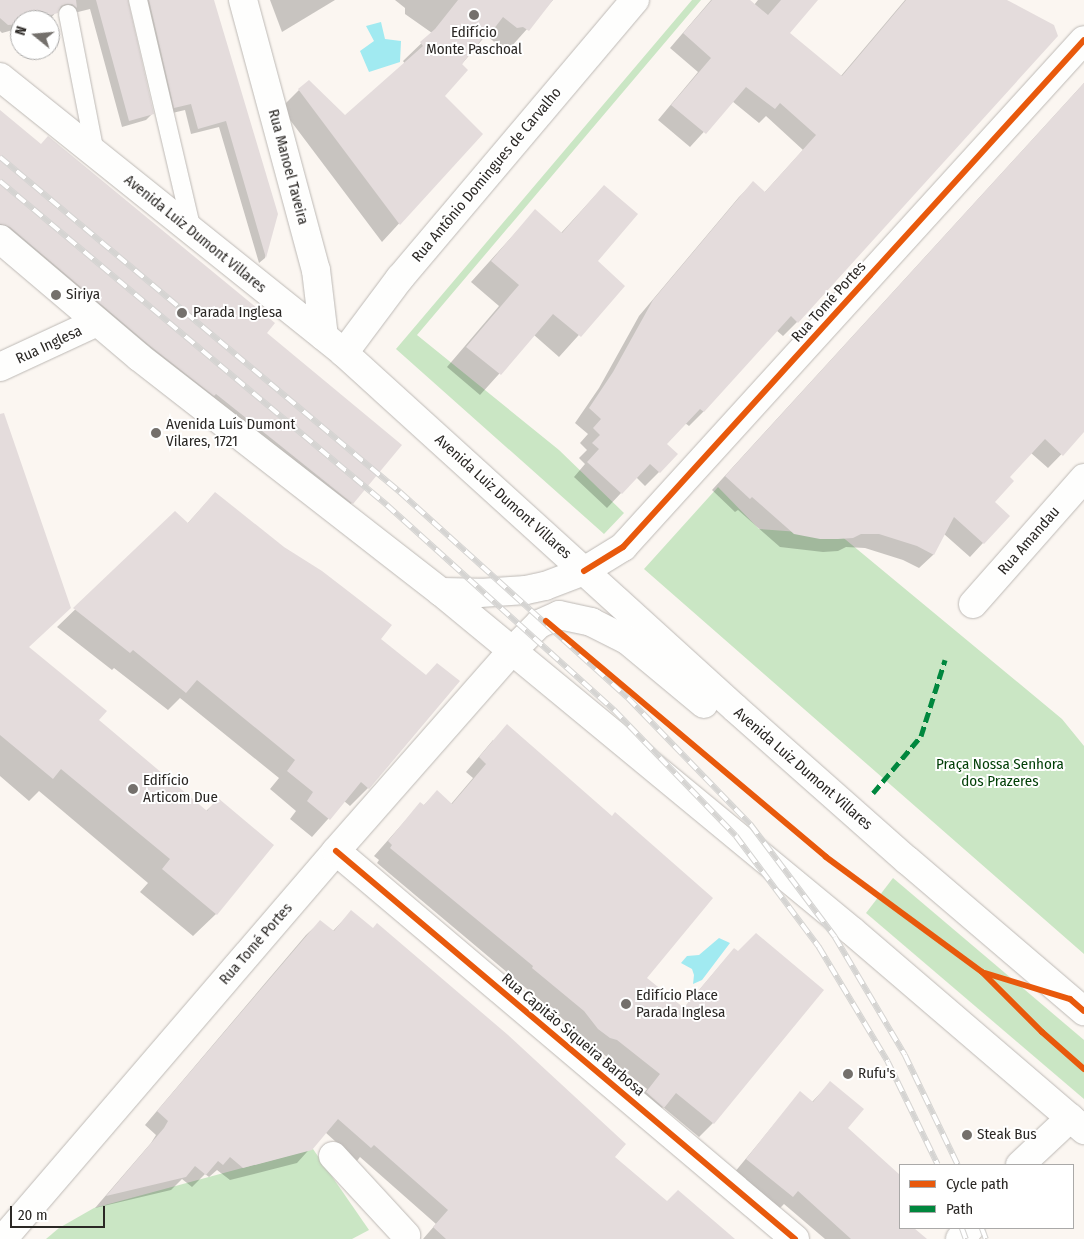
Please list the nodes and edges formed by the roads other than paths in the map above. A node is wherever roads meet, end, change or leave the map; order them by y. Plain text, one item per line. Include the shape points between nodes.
1 (138, 0) edge
2 (243, 0) edge
3 (635, 0) edge
4 (68, 14) dead end
5 (1084, 40) edge
6 (0, 77) edge
7 (95, 153) junction
8 (192, 232) junction
9 (0, 239) edge
10 (97, 322) junction
11 (334, 345) junction
12 (0, 368) edge
13 (1084, 478) edge
14 (584, 571) junction
15 (441, 592) junction
16 (973, 604) dead end
17 (512, 652) junction
18 (735, 708) junction
19 (336, 851) junction
20 (1084, 1011) edge
21 (1077, 1124) edge
22 (333, 1156) dead end
23 (1021, 1164) edge
24 (969, 1229) edge
25 (404, 1238) edge
26 (3, 1239) edge
27 (795, 1239) edge
28 (960, 1239) edge

1 - 8 lane
2 - 11 main road, Rua Manoel Taveira
3 - 11 main road, Rua Antônio Domingues de Carvalho via 400,278
4 - 7 lane
5 - 14 main road, Rua Tomé Portes via 622,547
6 - 7 main road, Avenida Luiz Dumont Villares
7 - 8 main road, Avenida Luiz Dumont Villares
8 - 11 main road, Avenida Luiz Dumont Villares
9 - 10 main road
10 - 12 main road, Rua Inglesa
10 - 15 main road
11 - 14 main road, Avenida Luiz Dumont Villares
13 - 16 main road, Rua Amandau
14 - 15 main road, Rua Tomé Portes via 526,590
14 - 18 main road, Avenida Luiz Dumont Villares
15 - 17 main road
17 - 18 main road, Rua Tomé Portes via 539,624 559,616 592,622 627,640 703,704
17 - 19 main road, Rua Tomé Portes
17 - 21 main road via 852,931
18 - 20 main road, Avenida Luiz Dumont Villares via 906,860
19 - 26 main road, Rua Tomé Portes
19 - 27 main road, Rua Capitão Siqueira Barbosa
21 - 23 main road
22 - 25 main road
24 - 28 main road

